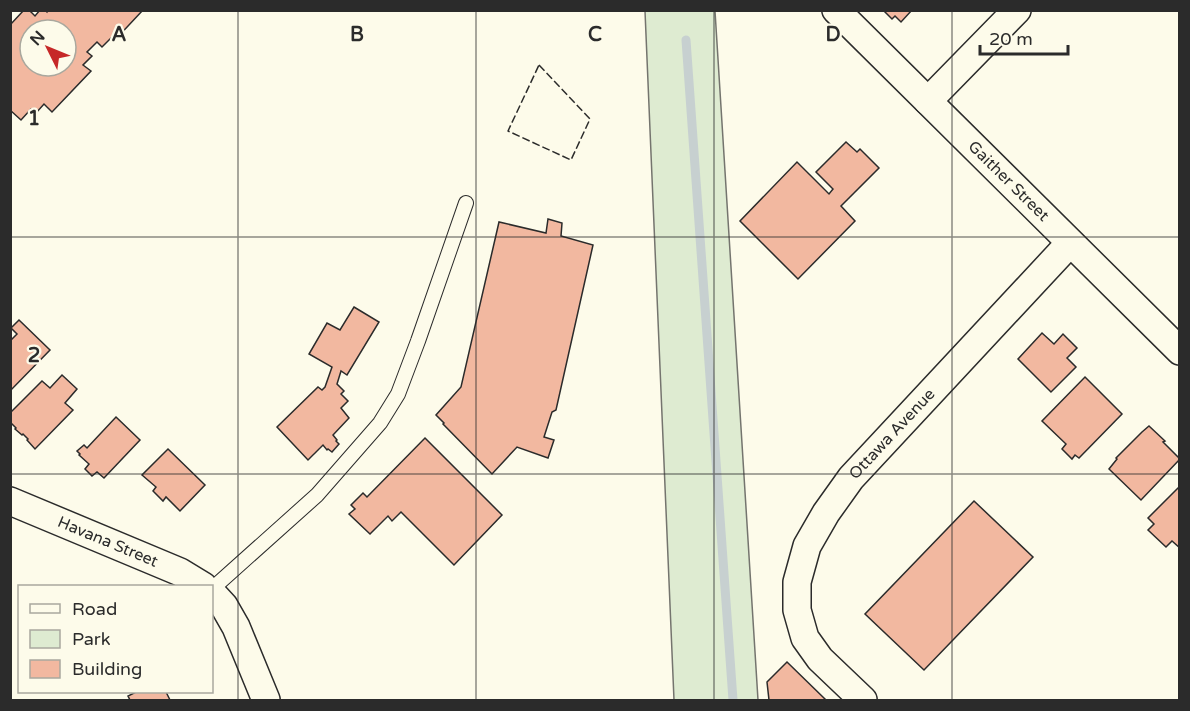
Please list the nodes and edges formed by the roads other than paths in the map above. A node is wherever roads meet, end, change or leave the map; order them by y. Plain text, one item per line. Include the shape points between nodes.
1 (837, 10) edge
2 (1017, 10) edge
3 (928, 101) junction
4 (466, 203) dead end
5 (1070, 243) junction
6 (1179, 351) edge
7 (10, 501) edge
8 (201, 585) edge
9 (213, 590) edge
10 (213, 592) edge
11 (266, 700) edge
12 (863, 700) edge

1 - 3 street, Gaither Street
2 - 3 street
3 - 5 street, Gaither Street
4 - 9 lane via 398,394 380,423 317,495
5 - 6 street, Gaither Street
5 - 12 street, Ottawa Avenue via 851,478 807,546 797,582 797,610 805,638 820,660
7 - 8 street, Havana Street via 180,572
10 - 11 street via 236,627

